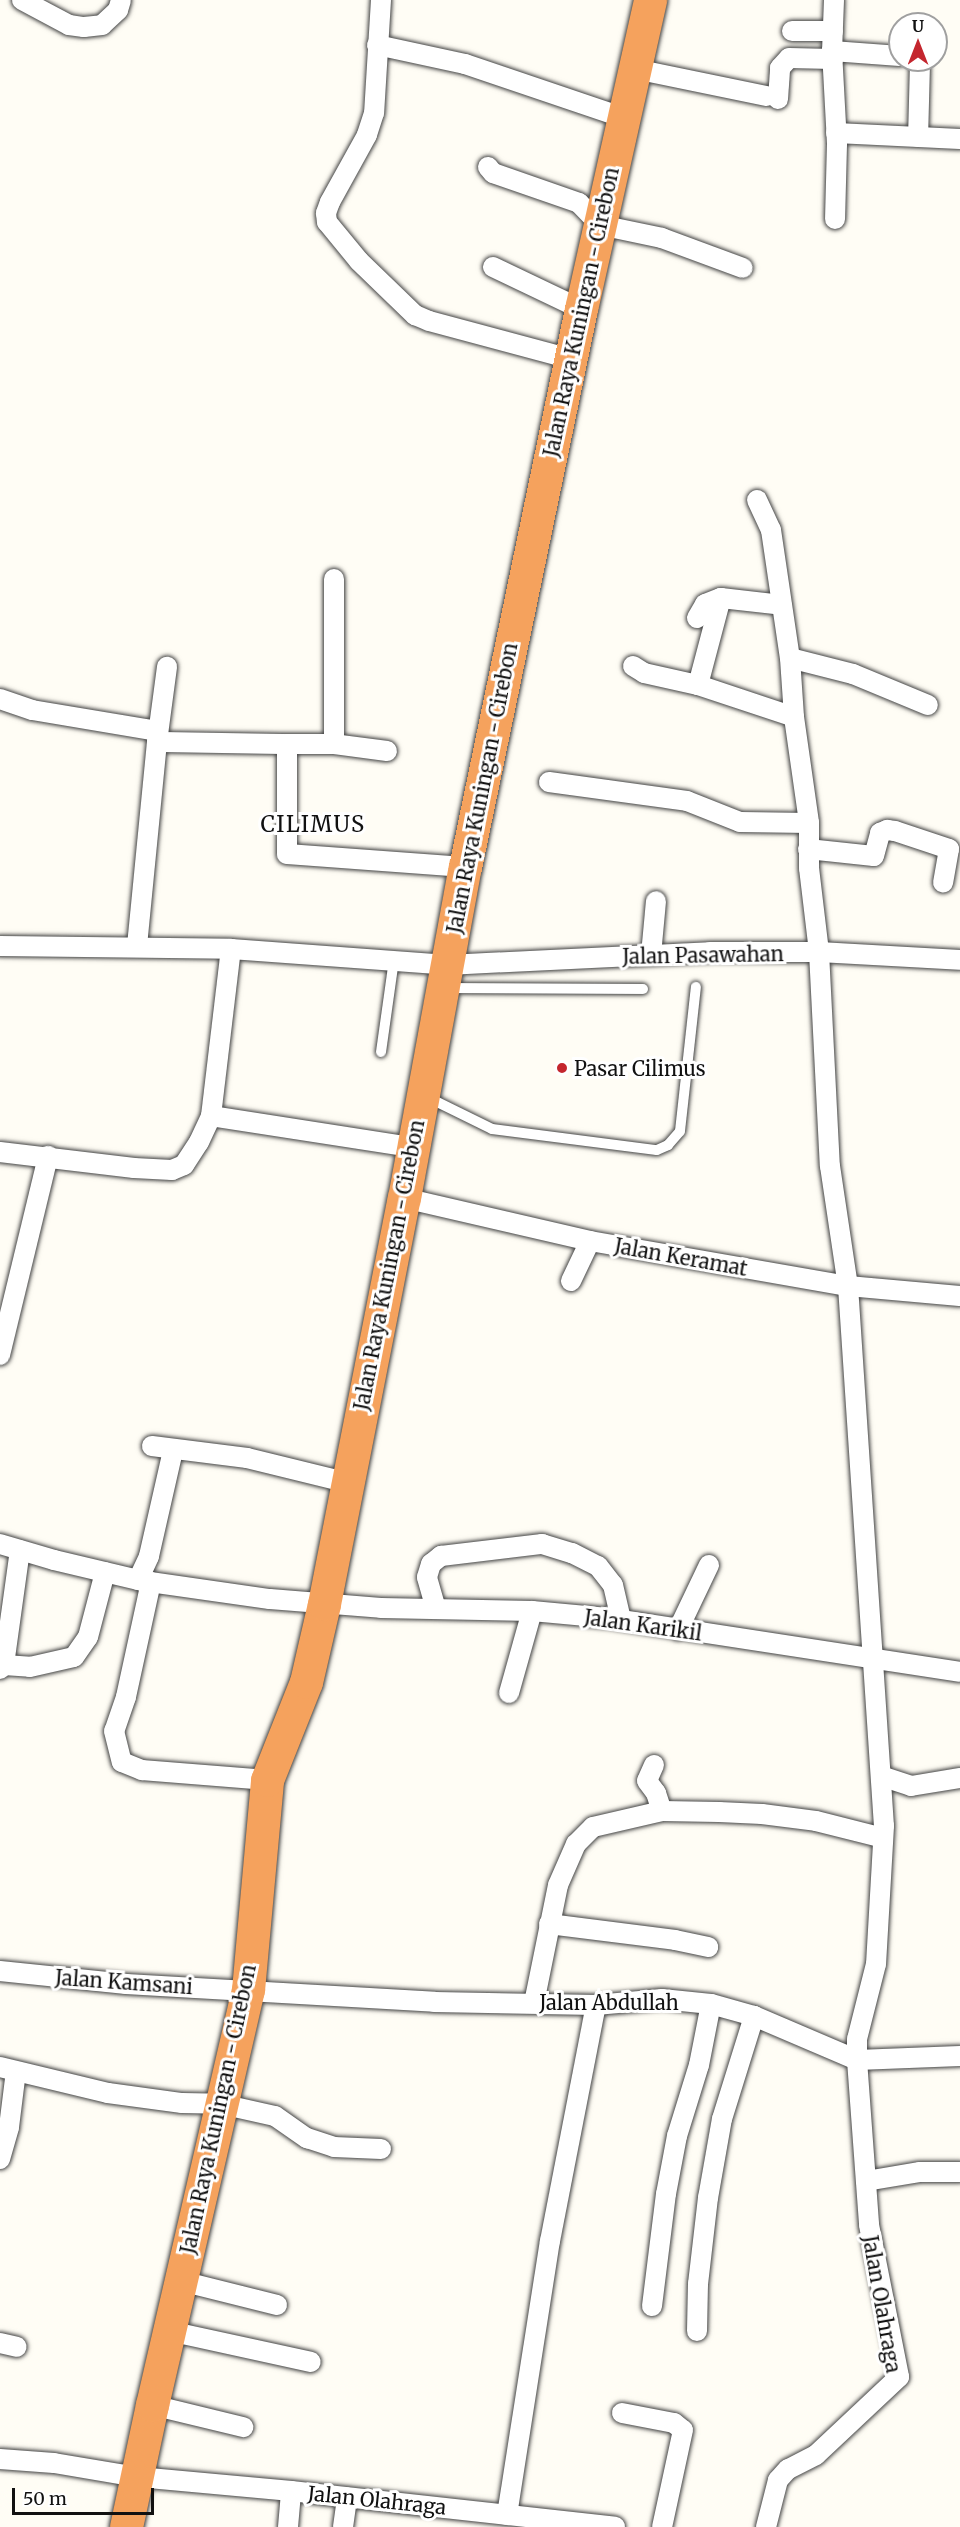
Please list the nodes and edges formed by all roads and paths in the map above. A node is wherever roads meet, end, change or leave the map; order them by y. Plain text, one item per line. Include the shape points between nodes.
1 (22, 0) edge
2 (121, 0) edge
3 (381, 0) edge
4 (650, 0) edge
5 (834, 0) edge
6 (792, 31) dead end
7 (833, 31) junction
8 (377, 45) junction
9 (832, 55) junction
10 (888, 56) edge
11 (635, 69) junction
12 (920, 72) edge
13 (622, 117) junction
14 (836, 133) junction
15 (918, 136) junction
16 (960, 139) edge
17 (488, 167) dead end
18 (835, 219) dead end
19 (600, 225) junction
20 (493, 267) dead end
21 (743, 268) dead end
22 (580, 309) junction
23 (571, 359) junction
24 (757, 500) dead end
25 (334, 579) dead end
26 (721, 598) junction
27 (782, 605) junction
28 (697, 618) dead end
29 (790, 658) junction
30 (633, 666) dead end
31 (167, 667) dead end
32 (698, 685) junction
33 (0, 699) edge
34 (928, 705) dead end
35 (794, 717) junction
36 (158, 737) junction
37 (287, 744) junction
38 (334, 744) junction
39 (387, 751) dead end
40 (549, 782) dead end
41 (808, 823) junction
42 (808, 849) junction
43 (465, 867) junction
44 (943, 882) dead end
45 (656, 901) dead end
46 (0, 946) edge
47 (137, 946) junction
48 (231, 950) junction
49 (819, 952) junction
50 (651, 954) junction
51 (394, 960) junction
52 (960, 960) edge
53 (445, 976) junction
54 (696, 987) dead end
55 (643, 989) dead end
56 (381, 1052) dead end
57 (422, 1095) junction
58 (211, 1116) junction
59 (412, 1147) junction
60 (0, 1152) edge
61 (48, 1156) junction
62 (404, 1198) junction
63 (590, 1240) junction
64 (571, 1281) dead end
65 (848, 1286) junction
66 (960, 1296) edge
67 (0, 1355) edge
68 (152, 1446) dead end
69 (173, 1450) junction
70 (349, 1483) junction
71 (0, 1544) edge
72 (20, 1550) junction
73 (709, 1565) dead end
74 (105, 1572) junction
75 (144, 1581) junction
76 (324, 1604) junction
77 (436, 1609) junction
78 (532, 1611) junction
79 (621, 1619) junction
80 (678, 1630) junction
81 (872, 1657) junction
82 (2, 1667) edge
83 (960, 1672) edge
84 (509, 1693) dead end
85 (654, 1765) dead end
86 (881, 1776) junction
87 (960, 1778) edge
88 (267, 1780) junction
89 (662, 1811) junction
90 (884, 1838) junction
91 (549, 1924) junction
92 (708, 1947) dead end
93 (0, 1971) edge
94 (248, 1990) junction
95 (534, 2003) junction
96 (711, 2004) junction
97 (596, 2005) junction
98 (754, 2016) junction
99 (960, 2056) edge
100 (857, 2060) junction
101 (8, 2069) edge
102 (221, 2104) junction
103 (381, 2149) dead end
104 (0, 2159) edge
105 (960, 2172) edge
106 (866, 2181) junction
107 (181, 2281) junction
108 (277, 2305) dead end
109 (652, 2306) dead end
110 (169, 2331) junction
111 (697, 2331) dead end
112 (311, 2362) dead end
113 (152, 2405) junction
114 (622, 2413) dead end
115 (243, 2427) dead end
116 (0, 2459) edge
117 (138, 2477) junction
118 (291, 2491) junction
119 (347, 2497) junction
120 (507, 2515) junction
121 (126, 2527) edge
122 (288, 2527) edge
123 (343, 2527) edge
124 (615, 2527) edge
125 (662, 2527) edge
126 (766, 2527) edge

1 - 2 street via 69,25 84,27 102,25 118,10
3 - 8 street
4 - 11 highway, Jalan Raya Kuningan - Cirebon
5 - 7 street
6 - 7 street
7 - 9 street
8 - 13 street via 465,64
8 - 23 street via 374,113 367,135 330,202 327,222 358,261 415,315
9 - 10 street
9 - 11 street via 789,58 780,68 772,97
9 - 14 street
11 - 13 highway, Jalan Raya Kuningan - Cirebon
12 - 15 street
13 - 19 highway, Jalan Raya Kuningan - Cirebon
14 - 15 street
14 - 18 street
15 - 16 street
17 - 19 street via 493,173 579,203
19 - 21 street via 662,238
19 - 22 highway, Jalan Raya Kuningan - Cirebon
20 - 22 street
22 - 23 highway, Jalan Raya Kuningan - Cirebon
23 - 43 highway, Jalan Raya Kuningan - Cirebon
24 - 27 street, Jalan Olahraga via 771,530
25 - 38 street
26 - 27 street
26 - 28 street via 705,604
26 - 32 street
27 - 29 street, Jalan Olahraga
29 - 34 street via 853,674
29 - 35 street, Jalan Olahraga
30 - 32 street via 644,673
31 - 36 street
32 - 35 street
33 - 36 street
35 - 41 street, Jalan Olahraga
36 - 37 street
36 - 47 street
37 - 38 street
37 - 43 street via 287,854
38 - 39 street
40 - 41 street via 687,801 740,822
41 - 42 street, Jalan Olahraga
42 - 44 street via 874,856 880,833 895,831 949,849
42 - 49 street, Jalan Olahraga
43 - 53 highway, Jalan Raya Kuningan - Cirebon
45 - 50 street
46 - 47 street, Jalan Pasawahan
47 - 48 street, Jalan Pasawahan
48 - 51 street, Jalan Pasawahan
48 - 58 street
49 - 50 street, Jalan Pasawahan
49 - 52 street, Jalan Pasawahan
49 - 65 street, Jalan Olahraga via 830,1166
50 - 53 street, Jalan Pasawahan
51 - 53 street, Jalan Pasawahan
51 - 56 lane
53 - 55 lane
53 - 57 highway, Jalan Raya Kuningan - Cirebon
54 - 57 lane via 680,1131 668,1145 657,1150 492,1129
57 - 59 highway, Jalan Raya Kuningan - Cirebon
58 - 59 street
58 - 61 street via 184,1165 172,1170
59 - 62 highway, Jalan Raya Kuningan - Cirebon
60 - 61 street
61 - 67 street
62 - 63 street, Jalan Keramat
62 - 70 highway, Jalan Raya Kuningan - Cirebon
63 - 64 street
63 - 65 street, Jalan Keramat
65 - 66 street, Jalan Keramat
65 - 81 street, Jalan Olahraga
68 - 69 street
69 - 70 street via 247,1458
69 - 75 street
70 - 76 highway, Jalan Raya Kuningan - Cirebon
71 - 72 street, Jalan Karikil
72 - 74 street, Jalan Karikil
72 - 82 street
73 - 80 street
74 - 75 street, Jalan Karikil
74 - 82 street via 88,1637 74,1657 30,1667
75 - 76 street, Jalan Karikil
75 - 88 street via 126,1696 114,1731 122,1762 142,1770
76 - 77 street, Jalan Karikil
76 - 88 highway, Jalan Raya Kuningan - Cirebon via 306,1682
77 - 78 street, Jalan Karikil
77 - 79 street via 427,1577 431,1564 441,1556 542,1544 598,1566 613,1585
78 - 79 street, Jalan Karikil
78 - 84 street
79 - 80 street, Jalan Karikil
80 - 81 street, Jalan Karikil
81 - 83 street, Jalan Karikil
81 - 86 street, Jalan Olahraga
85 - 89 street via 647,1781
86 - 87 street via 911,1786
86 - 90 street, Jalan Olahraga
88 - 94 highway, Jalan Raya Kuningan - Cirebon
89 - 90 street via 762,1814 816,1821
89 - 91 street via 592,1827 576,1844 558,1885
90 - 100 street, Jalan Olahraga via 876,1964 857,2038
91 - 92 street
91 - 95 street
93 - 94 street, Jalan Kamsani via 126,1984
94 - 95 street, Jalan Abdullah via 310,1996
94 - 102 highway, Jalan Raya Kuningan - Cirebon
95 - 97 street, Jalan Abdullah
96 - 97 street, Jalan Abdullah via 662,1999
96 - 98 street, Jalan Abdullah
96 - 109 street via 699,2065 677,2136
97 - 120 street via 550,2241
98 - 100 street, Jalan Abdullah
98 - 111 street via 722,2119 698,2284
99 - 100 street, Jalan Abdullah
100 - 106 street, Jalan Olahraga
101 - 102 street via 108,2093
101 - 104 street via 9,2127
102 - 103 street via 275,2116 307,2138 334,2147
102 - 107 highway, Jalan Raya Kuningan - Cirebon
105 - 106 street via 920,2172
106 - 126 street, Jalan Olahraga via 869,2225 899,2378 816,2455 788,2469 778,2480
107 - 108 street
107 - 110 highway, Jalan Raya Kuningan - Cirebon
110 - 112 street
110 - 113 highway, Jalan Raya Kuningan - Cirebon
113 - 115 street
113 - 117 highway, Jalan Raya Kuningan - Cirebon
114 - 125 street via 674,2423 683,2430
116 - 117 street, Jalan Olahraga via 54,2463
117 - 118 street, Jalan Olahraga
117 - 121 highway, Jalan Raya Kuningan - Cirebon
118 - 119 street, Jalan Olahraga
118 - 122 street
119 - 120 street, Jalan Olahraga
119 - 123 street
120 - 124 street, Jalan Olahraga

